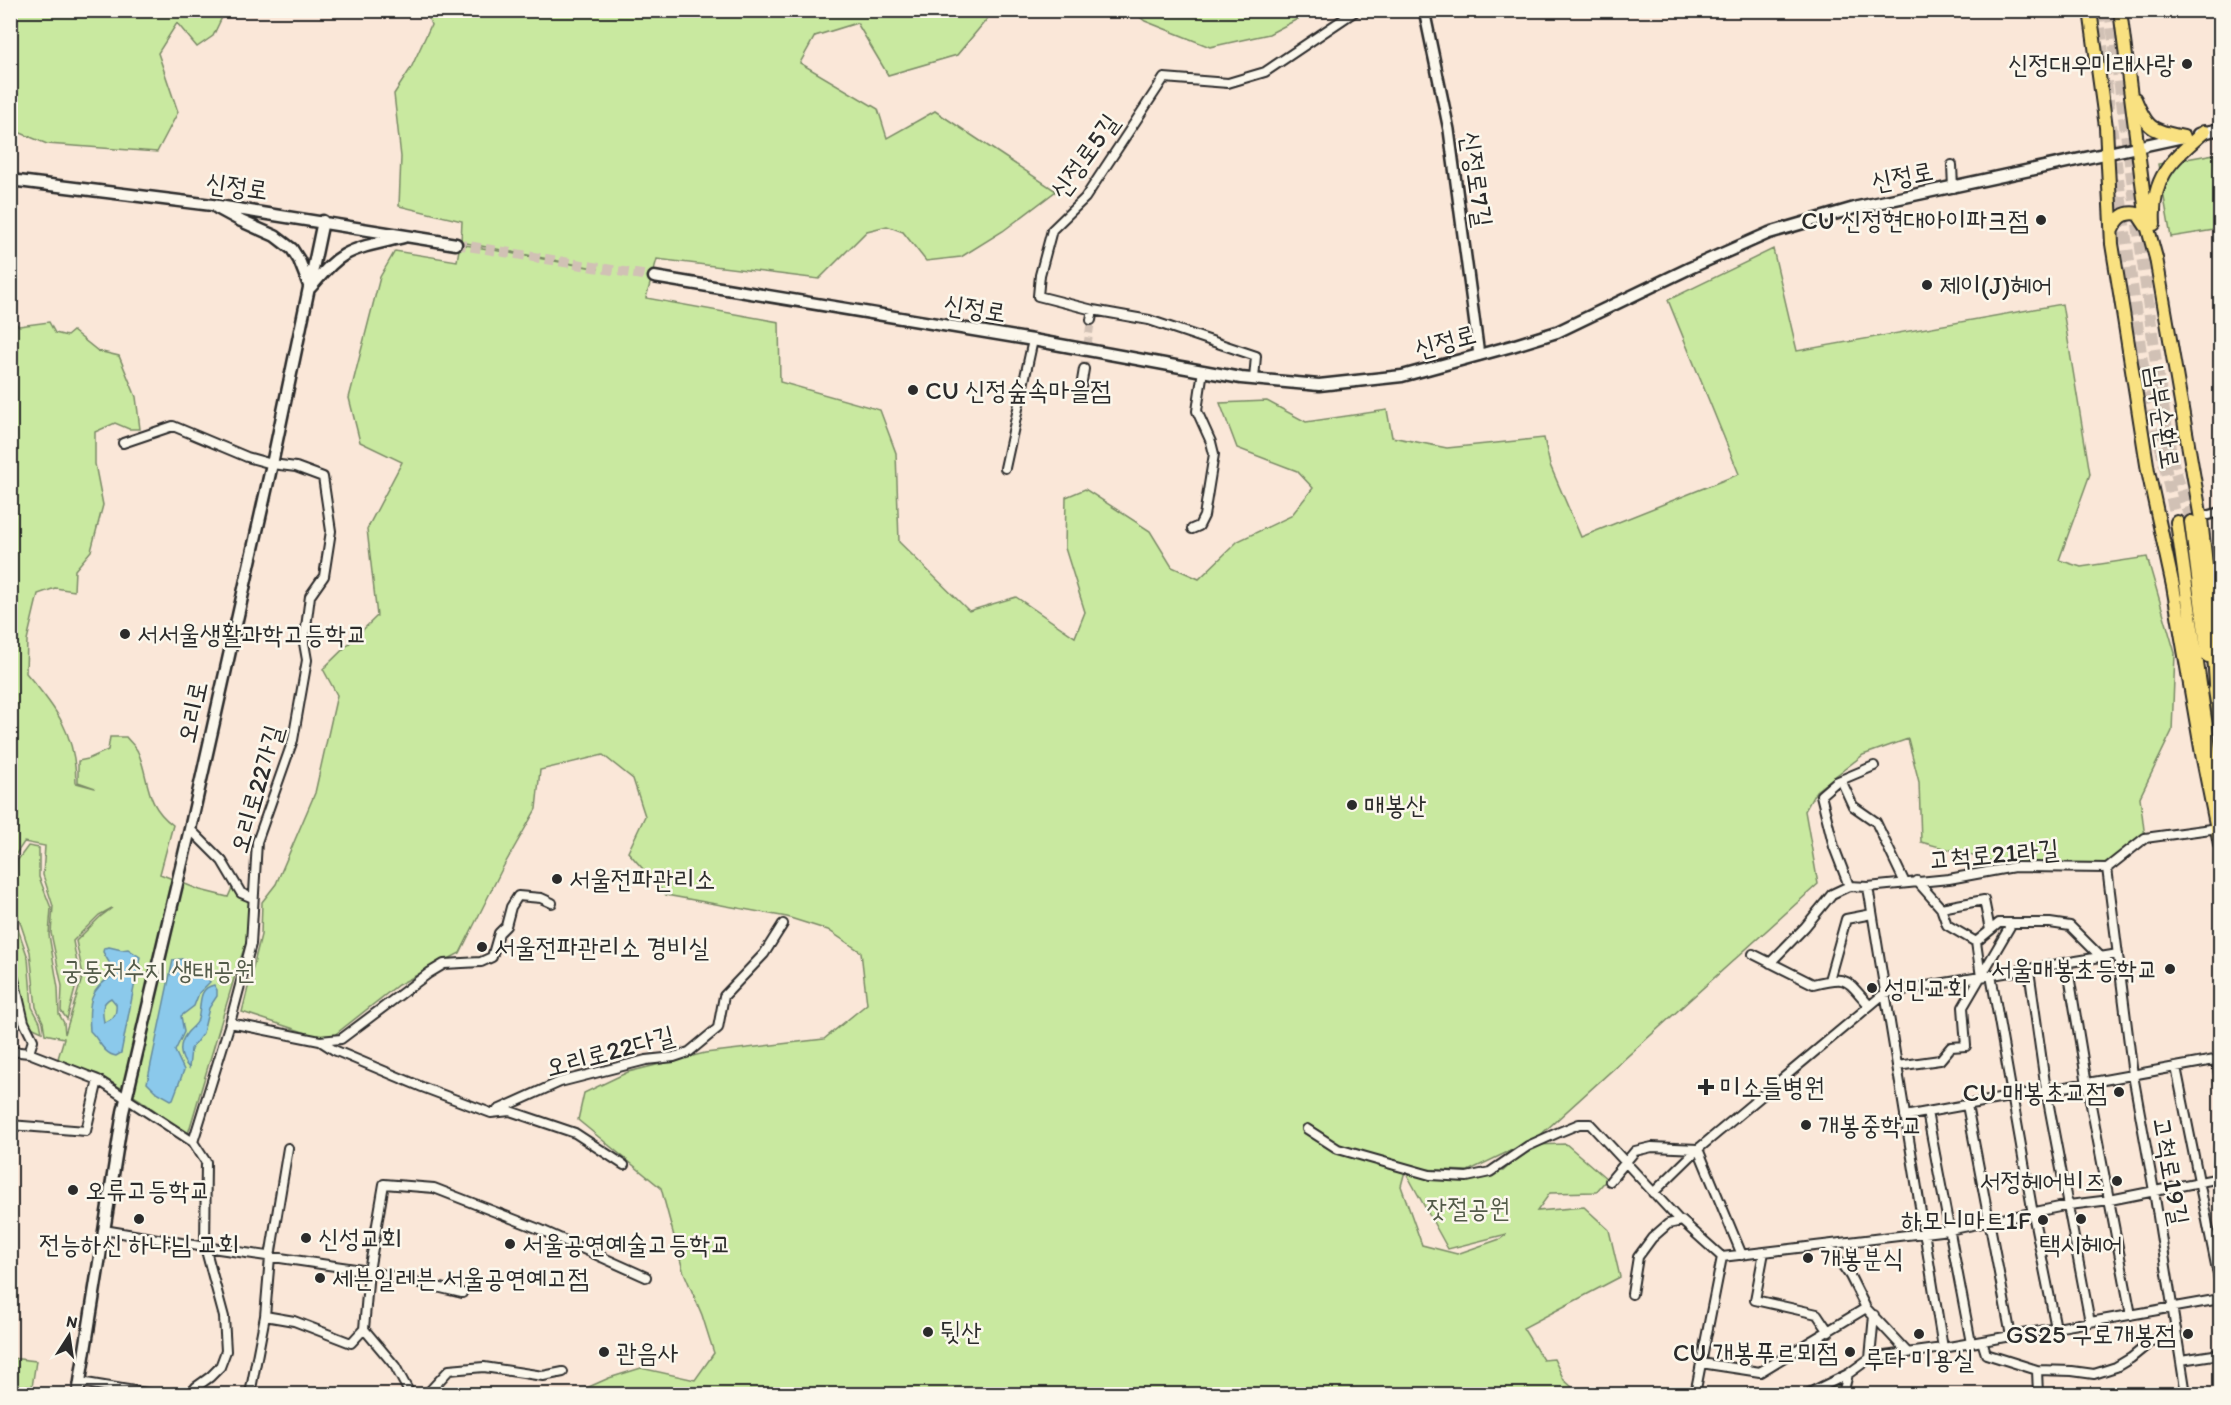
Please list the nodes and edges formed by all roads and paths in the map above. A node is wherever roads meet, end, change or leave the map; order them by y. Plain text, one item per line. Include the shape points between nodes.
1 (1357, 10) edge
2 (1424, 10) edge
3 (2090, 10) edge
4 (2120, 10) edge
5 (2129, 86) junction
6 (2220, 129) edge
7 (2204, 132) junction
8 (2184, 137) junction
9 (2137, 148) junction
10 (2108, 155) junction
11 (1953, 165) dead end
12 (10, 180) edge
13 (1953, 188) junction
14 (212, 204) junction
15 (323, 221) junction
16 (2148, 230) junction
17 (2112, 231) junction
18 (410, 236) junction
19 (456, 243) tunnel mouth
20 (2156, 258) junction
21 (654, 277) tunnel mouth
22 (310, 288) junction
23 (1093, 310) junction
24 (1090, 320) tunnel mouth
25 (1033, 340) junction
26 (1479, 355) junction
27 (1083, 369) tunnel mouth
28 (1203, 370) junction
29 (1254, 380) junction
30 (1081, 387) dead end
31 (123, 443) dead end
32 (272, 464) junction
33 (1005, 468) dead end
34 (2220, 512) edge
35 (2209, 514) dead end
36 (2177, 522) tunnel mouth
37 (2191, 522) tunnel mouth
38 (1192, 529) dead end
39 (2217, 699) junction
40 (2220, 722) edge
41 (1874, 766) dead end
42 (1841, 780) junction
43 (2218, 828) junction
44 (189, 829) junction
45 (2220, 844) edge
46 (2106, 868) junction
47 (1917, 881) junction
48 (1905, 883) junction
49 (1849, 886) junction
50 (1868, 887) junction
51 (253, 898) junction
52 (552, 903) dead end
53 (1941, 908) junction
54 (1872, 914) junction
55 (2012, 923) junction
56 (783, 924) dead end
57 (1990, 930) junction
58 (1976, 942) junction
59 (1753, 954) dead end
60 (2118, 954) junction
61 (2101, 957) junction
62 (1770, 963) junction
63 (2067, 963) junction
64 (2029, 969) junction
65 (10, 975) edge
66 (1991, 975) junction
67 (1981, 977) junction
68 (1829, 980) junction
69 (1885, 993) junction
70 (1869, 1005) junction
71 (230, 1023) junction
72 (320, 1041) junction
73 (10, 1051) edge
74 (29, 1053) junction
75 (2219, 1059) edge
76 (1897, 1066) junction
77 (2176, 1067) junction
78 (2133, 1076) junction
79 (98, 1080) junction
80 (2220, 1083) edge
81 (2087, 1084) junction
82 (2046, 1090) junction
83 (2011, 1097) junction
84 (126, 1100) junction
85 (1967, 1105) junction
86 (1927, 1112) junction
87 (491, 1113) junction
88 (1905, 1116) junction
89 (10, 1125) edge
90 (1307, 1129) dead end
91 (193, 1142) junction
92 (288, 1148) dead end
93 (1698, 1149) junction
94 (1626, 1163) junction
95 (624, 1165) dead end
96 (2220, 1179) edge
97 (1610, 1181) dead end
98 (2200, 1182) junction
99 (2154, 1191) junction
100 (1653, 1193) junction
101 (2110, 1200) junction
102 (2069, 1205) junction
103 (2033, 1214) junction
104 (1680, 1221) junction
105 (1991, 1222) junction
106 (104, 1230) junction
107 (1949, 1230) junction
108 (1924, 1234) junction
109 (1828, 1245) junction
110 (205, 1247) junction
111 (1764, 1252) junction
112 (1742, 1255) junction
113 (270, 1257) junction
114 (1722, 1257) junction
115 (369, 1271) junction
116 (646, 1277) dead end
117 (2220, 1285) edge
118 (462, 1293) dead end
119 (1632, 1294) dead end
120 (2220, 1299) edge
121 (1866, 1308) junction
122 (2172, 1308) junction
123 (1874, 1315) junction
124 (2131, 1315) junction
125 (265, 1316) junction
126 (2090, 1322) junction
127 (2056, 1328) junction
128 (364, 1329) junction
129 (2176, 1329) junction
130 (1829, 1332) junction
131 (2011, 1336) junction
132 (1982, 1341) junction
133 (1971, 1343) junction
134 (1943, 1348) junction
135 (1908, 1353) junction
136 (2220, 1354) edge
137 (1870, 1358) junction
138 (2181, 1360) junction
139 (1701, 1363) junction
140 (2037, 1370) junction
141 (563, 1372) dead end
142 (1848, 1374) junction
143 (80, 1382) junction
144 (10, 1391) edge
145 (150, 1394) edge
146 (36, 1395) edge
147 (78, 1395) edge
148 (190, 1395) edge
149 (250, 1395) edge
150 (410, 1395) edge
151 (427, 1395) edge
152 (1695, 1395) edge
153 (1807, 1395) edge
154 (1843, 1395) edge
155 (2038, 1395) edge
156 (2186, 1395) edge

1 - 23 street, 신정로5길 via 1265,72 1228,83 1164,78 1085,198 1052,230 1045,251 1038,296
2 - 26 street, 신정로7길 via 1449,130
3 - 10 main road, 남부순환로
4 - 5 main road, 남부순환로
5 - 8 main road via 2145,122
5 - 9 main road, 남부순환로
6 - 7 main road, 신정로
7 - 8 main road, 신정로
7 - 20 main road via 2170,164 2156,188
8 - 9 main road, 신정로
9 - 10 main road, 신정로
9 - 16 main road, 남부순환로
10 - 13 main road, 신정로
10 - 17 main road, 남부순환로
11 - 13 street
12 - 14 main road, 신정로
13 - 26 main road, 신정로 via 1858,207 1769,233 1557,332
14 - 15 main road, 신정로
14 - 22 main road via 283,241 299,260
15 - 18 main road, 신정로
15 - 22 main road, 오리로
16 - 17 main road via 2138,214 2131,213 2120,217
16 - 20 main road, 남부순환로
17 - 43 main road, 남부순환로 via 2148,471
18 - 19 main road, 신정로
18 - 22 main road via 344,255
20 - 39 main road, 남부순환로 via 2201,519
21 - 25 main road, 신정로
22 - 32 main road, 오리로
23 - 24 street
23 - 29 street, 신정로5길 via 1149,320 1256,356
25 - 28 main road, 신정로
25 - 33 street
26 - 29 main road, 신정로 via 1402,376 1319,385
27 - 30 street
28 - 29 main road, 신정로
28 - 38 street via 1197,411 1214,454 1204,516 1199,526
31 - 32 street via 173,426
32 - 44 main road, 오리로
32 - 51 street, 오리로22가길 via 296,467 322,477 331,531 324,576 310,596 304,644 307,660 293,740 257,842
34 - 35 street
36 - 43 main road, 남부순환로
37 - 39 main road, 남부순환로 via 2205,642
39 - 40 main road, 남부순환로
41 - 42 street
42 - 48 street, 고척로21라길 via 1853,806 1876,822
42 - 49 street via 1821,795 1834,848
43 - 45 main road, 남부순환로
43 - 46 street via 2145,838
44 - 51 street via 222,861 241,893
44 - 84 main road, 오리로
46 - 47 street, 고척로21라길 via 2014,867
46 - 60 street, 고척로19길
47 - 48 street, 고척로21라길
47 - 53 street
48 - 50 street, 고척로21라길
49 - 50 street, 고척로21라길
49 - 62 street via 1832,894
50 - 54 street
51 - 71 street, 오리로22가길 via 251,944
52 - 72 street via 519,896 499,933 492,957 481,962 444,964 341,1038
53 - 57 street via 1984,900
53 - 58 street via 1947,926
54 - 68 street via 1846,919
54 - 69 street
55 - 57 street via 1998,923
55 - 61 street via 2070,926
55 - 67 street
56 - 87 street, 오리로22다길 via 764,954 724,996 718,1028 689,1052 560,1082
57 - 58 street
58 - 67 street
59 - 62 street
60 - 61 street
60 - 78 street, 고척로19길
61 - 63 street
62 - 68 street via 1813,984
63 - 64 street
63 - 81 street
64 - 66 street
64 - 82 street
65 - 74 street via 33,1040
66 - 67 street
66 - 83 street
67 - 69 street
67 - 76 street via 1963,1007 1966,1046 1951,1047 1940,1060
68 - 70 street via 1846,980
69 - 70 street
69 - 76 street
70 - 93 street
71 - 72 street
71 - 91 street, 오리로22가길
72 - 87 street
73 - 74 street
74 - 79 street
75 - 77 street
75 - 80 street
76 - 88 street
77 - 78 street
77 - 98 street
78 - 81 street
78 - 99 street, 고척로19길
79 - 84 street
79 - 89 street via 87,1131
81 - 82 street
81 - 101 street
82 - 83 street
82 - 102 street
83 - 85 street
83 - 103 street
84 - 91 street
84 - 106 main road, 오리로
85 - 86 street
85 - 105 street
86 - 88 street
86 - 107 street
87 - 95 street via 510,1111 575,1133
88 - 108 street
90 - 94 street via 1338,1149 1430,1175 1467,1177 1490,1172 1528,1146 1557,1133 1590,1124
91 - 110 street via 206,1162
92 - 113 street
93 - 94 street via 1652,1146 1635,1151
93 - 100 street
93 - 112 street
94 - 97 street
94 - 100 street
96 - 98 street
98 - 99 street
98 - 117 street
99 - 101 street
99 - 122 street, 고척로19길
100 - 104 street
101 - 102 street
101 - 124 street
102 - 103 street
102 - 126 street
103 - 105 street
103 - 127 street
104 - 114 street
104 - 119 street via 1668,1224 1638,1257
105 - 107 street
105 - 131 street
106 - 110 street
106 - 143 main road, 오리로
107 - 108 street
107 - 133 street
108 - 109 street
108 - 134 street
109 - 111 street
109 - 121 street
110 - 113 street
110 - 148 street via 224,1317 226,1351 220,1367
111 - 112 street
111 - 130 street via 1755,1300 1817,1314
112 - 114 street
113 - 115 street
113 - 125 street
114 - 139 street
115 - 116 street via 384,1184 434,1188
115 - 118 street
115 - 128 street
120 - 122 street
121 - 123 street
121 - 130 street
122 - 124 street
122 - 129 street, 고척로19길
123 - 135 street
123 - 137 street
124 - 126 street
125 - 128 street via 294,1321 351,1343
125 - 149 street
126 - 127 street
127 - 131 street
128 - 150 street via 395,1366
129 - 138 street, 고척로19길
129 - 140 street via 2152,1341 2132,1358 2094,1374
130 - 139 street via 1760,1372
131 - 132 street
132 - 133 street
132 - 140 street via 1986,1354
133 - 134 street
134 - 135 street
135 - 137 street
136 - 138 street
137 - 142 street
138 - 156 street, 고척로19길
139 - 152 street
140 - 155 street
141 - 151 street via 543,1376 484,1366 449,1370
142 - 153 street
142 - 154 street
143 - 145 street
143 - 147 main road, 오리로
144 - 146 street

